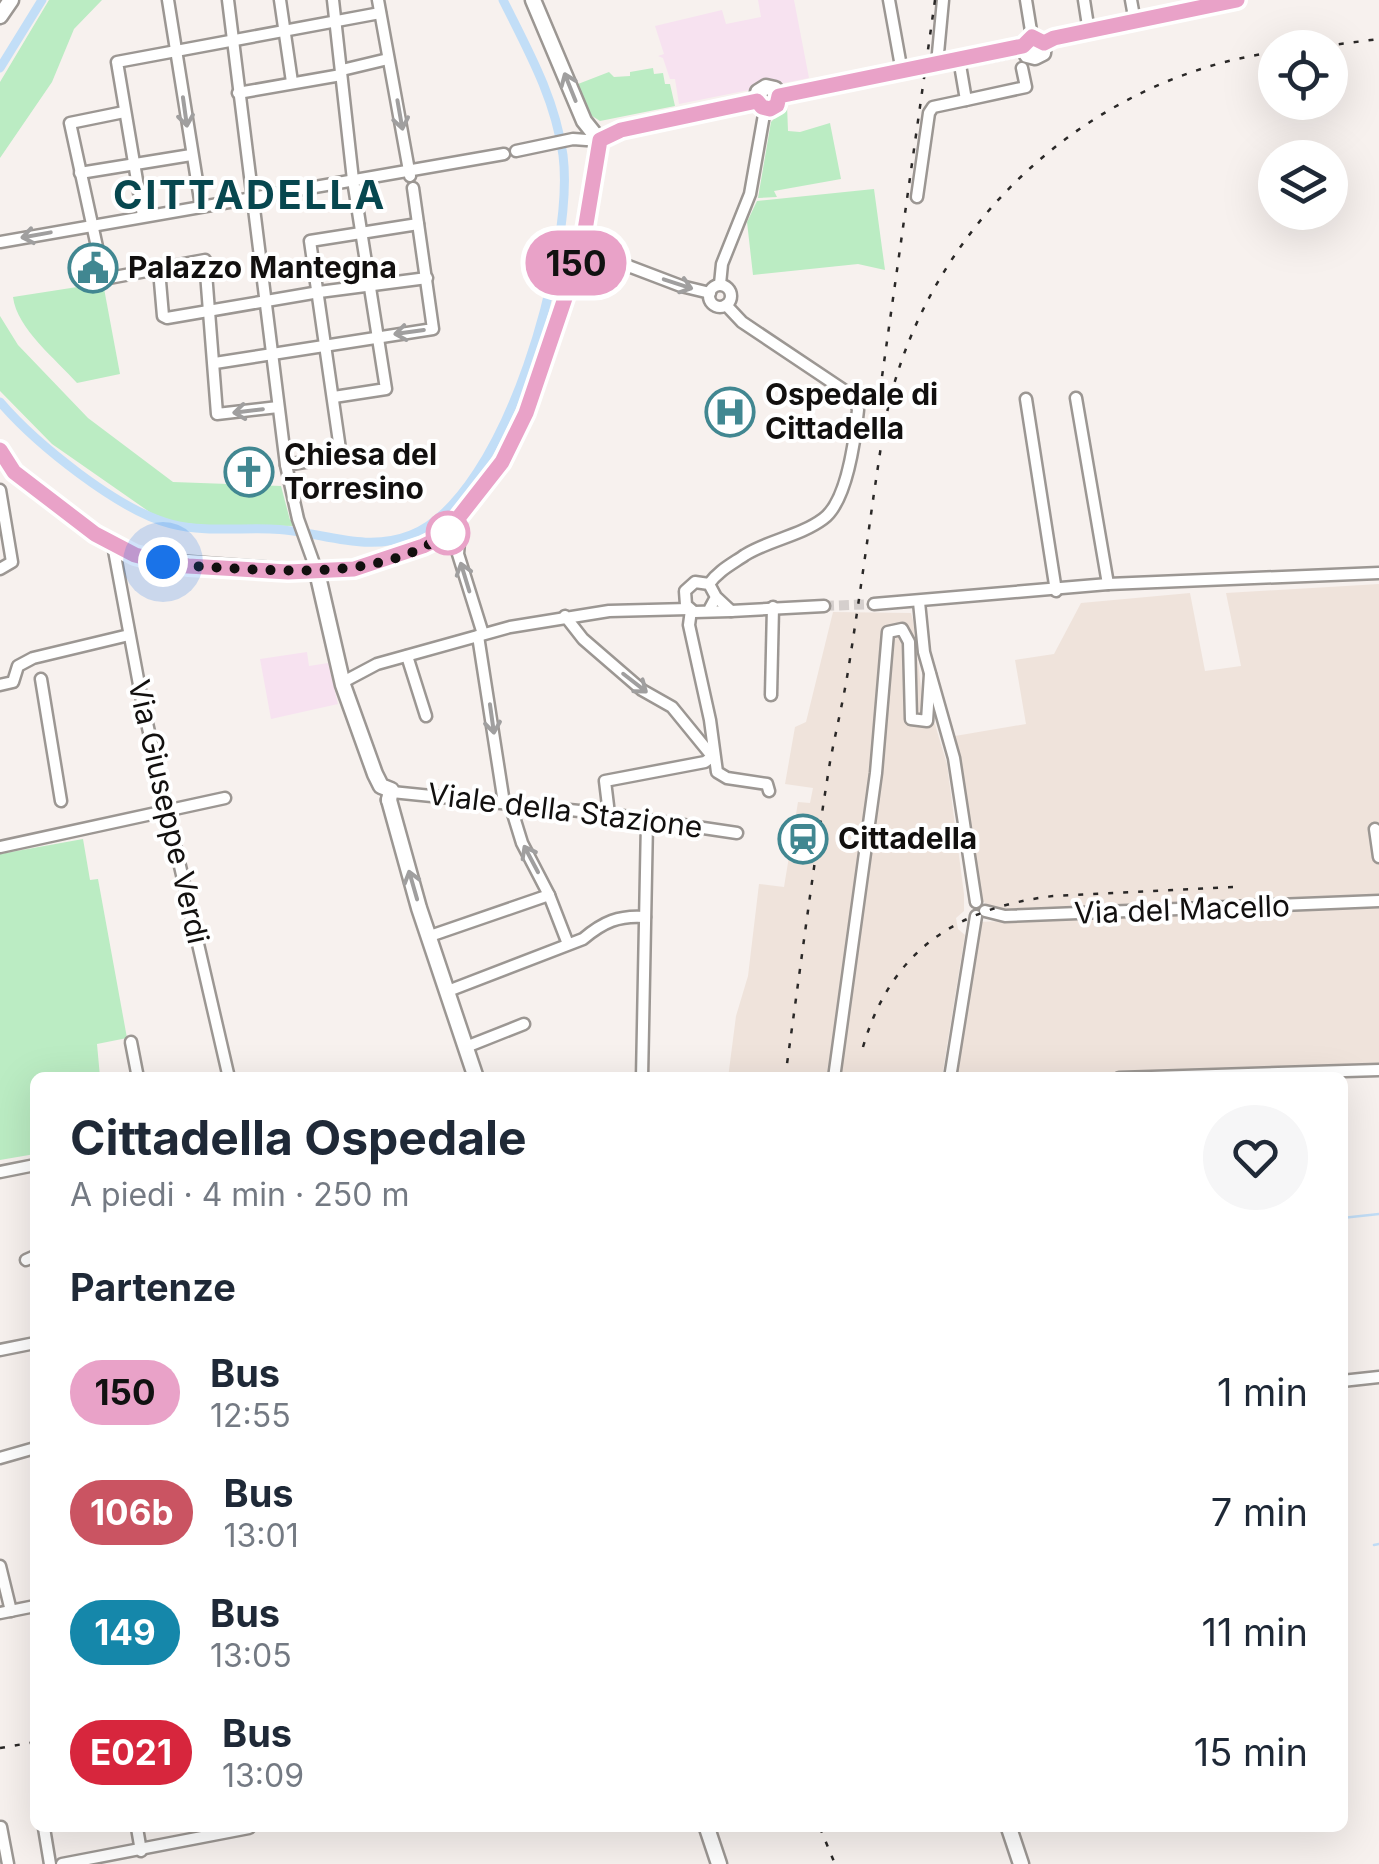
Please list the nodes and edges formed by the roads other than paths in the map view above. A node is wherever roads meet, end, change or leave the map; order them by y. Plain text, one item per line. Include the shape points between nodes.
1 (11, 0) edge
2 (168, 0) edge
3 (228, 0) edge
4 (280, 0) edge
5 (333, 0) edge
6 (378, 0) edge
7 (533, 0) edge
8 (889, 0) edge
9 (943, 0) edge
10 (1026, 0) edge
11 (1084, 0) edge
12 (1132, 0) edge
13 (1236, 0) edge
14 (1191, 5) edge
15 (380, 13) junction
16 (0, 16) edge
17 (335, 20) junction
18 (1135, 22) junction
19 (284, 31) junction
20 (1089, 32) junction
21 (232, 40) junction
22 (1033, 42) junction
23 (176, 50) junction
24 (388, 59) junction
25 (959, 60) junction
26 (938, 64) junction
27 (1022, 68) dead end
28 (342, 72) junction
29 (902, 72) junction
30 (292, 82) junction
31 (238, 93) junction
32 (966, 100) junction
33 (761, 105) junction
34 (124, 112) junction
35 (588, 123) junction
36 (621, 130) junction
37 (572, 139) junction
38 (600, 140) junction
39 (516, 151) dead end
40 (191, 154) junction
41 (504, 154) dead end
42 (132, 163) junction
43 (80, 172) junction
44 (354, 180) junction
45 (411, 180) junction
46 (917, 197) dead end
47 (252, 198) junction
48 (201, 206) junction
49 (142, 216) junction
50 (418, 224) junction
51 (94, 226) junction
52 (362, 233) junction
53 (0, 242) edge
54 (582, 248) junction
55 (159, 270) junction
56 (427, 278) junction
57 (370, 284) junction
58 (720, 284) junction
59 (318, 292) junction
60 (710, 293) junction
61 (264, 304) junction
62 (726, 305) junction
63 (211, 313) junction
64 (377, 337) junction
65 (326, 346) junction
66 (271, 355) junction
67 (215, 364) junction
68 (334, 397) junction
69 (1076, 398) dead end
70 (1026, 399) dead end
71 (278, 407) junction
72 (0, 450) edge
73 (286, 465) junction
74 (7, 475) edge
75 (0, 490) edge
76 (461, 518) junction
77 (113, 546) junction
78 (0, 569) edge
79 (317, 572) junction
80 (1379, 573) edge
81 (709, 584) junction
82 (1108, 584) junction
83 (1056, 591) junction
84 (684, 595) junction
85 (716, 597) junction
86 (919, 602) junction
87 (874, 604) tunnel mouth
88 (824, 606) tunnel mouth
89 (773, 607) junction
90 (690, 609) junction
91 (667, 610) junction
92 (708, 610) junction
93 (731, 610) junction
94 (564, 616) junction
95 (128, 635) junction
96 (481, 635) junction
97 (407, 656) junction
98 (930, 674) junction
99 (41, 679) dead end
100 (0, 685) edge
101 (345, 686) junction
102 (772, 695) dead end
103 (426, 716) dead end
104 (713, 756) junction
105 (769, 791) dead end
106 (387, 793) junction
107 (224, 798) dead end
108 (61, 801) dead end
109 (508, 806) junction
110 (168, 808) junction
111 (609, 814) junction
112 (648, 821) junction
113 (1375, 829) dead end
114 (737, 833) dead end
115 (0, 847) edge
116 (1379, 858) edge
117 (549, 896) junction
118 (1379, 901) edge
119 (979, 910) junction
120 (645, 917) junction
121 (430, 936) junction
122 (568, 944) junction
123 (448, 991) junction
124 (524, 1024) dead end
125 (131, 1042) dead end
126 (466, 1046) junction
127 (1379, 1070) edge
128 (137, 1072) edge
129 (228, 1072) edge
130 (474, 1072) edge
131 (642, 1072) edge
132 (835, 1072) edge
133 (951, 1072) edge
134 (1314, 1072) edge
135 (30, 1166) edge
136 (0, 1172) edge
137 (30, 1344) edge
138 (0, 1350) edge
139 (1379, 1377) edge
140 (1348, 1380) edge
141 (30, 1449) edge
142 (0, 1458) edge
143 (0, 1566) edge
144 (6, 1612) edge
145 (1, 1827) edge
146 (45, 1832) edge
147 (137, 1832) edge
148 (231, 1832) edge
149 (709, 1832) edge
150 (1011, 1832) edge
151 (141, 1851) junction
152 (8, 1864) edge
153 (50, 1864) edge
154 (62, 1864) edge
155 (719, 1864) edge
156 (1021, 1864) edge

1 - 16 street
2 - 23 street
3 - 21 street
4 - 19 street
5 - 17 street
6 - 15 street
35 -> 7 street
8 - 29 street
9 - 26 street
10 - 22 street
11 - 20 street
12 - 18 street
13 - 14 street
14 - 18 street
15 - 17 street
15 - 24 street
17 - 19 street
17 - 28 street
18 - 20 street
19 - 21 street
19 - 30 street
20 - 22 street
21 - 23 street
21 - 31 street
22 - 25 street
23 - 34 street via 117,62
23 -> 40 street
24 - 28 street
24 -> 45 street
25 - 26 street
25 - 32 street
26 - 29 street
27 - 32 street via 1026,87
28 - 30 street
28 - 44 street
29 - 33 street via 779,96 766,87 758,92
30 - 31 street
31 - 47 street
32 - 46 street via 928,113
33 - 36 street
33 - 58 street via 750,194
34 - 42 street
34 - 43 street via 70,122
35 - 36 street
35 - 37 street
35 - 38 street
36 - 38 street
37 - 38 street
37 - 39 street
38 - 54 street
40 - 42 street
40 - 48 street
41 - 45 street
42 - 43 street
42 - 49 street
43 - 51 street
44 - 45 street
44 - 47 street
44 - 52 street
45 - 50 street
47 - 48 street
47 - 61 street
48 - 49 street
49 - 51 street
50 - 52 street
50 - 56 street
51 -> 53 street
51 - 55 street via 104,279
52 - 57 street
52 - 59 street via 310,241
54 -> 60 street
54 - 76 street via 526,413 502,462
55 - 63 street via 164,318
55 - 63 street via 205,260
56 - 57 street
56 -> 64 street via 433,329
57 - 59 street
57 - 64 street
58 - 60 street
58 - 62 street via 732,294
59 - 61 street
59 - 65 street
60 - 62 street via 714,304
61 - 63 street
61 - 66 street
62 - 81 street via 845,391 858,410 833,510 753,550
63 - 67 street
64 - 65 street
64 - 68 street via 386,389
65 - 66 street
65 - 68 street
66 - 67 street
66 - 71 street
71 -> 67 street via 217,414
68 - 73 street via 341,456
69 - 82 street
70 - 83 street
71 - 73 street
72 - 74 street
73 - 79 street
74 - 77 street
75 - 78 street via 12,562
76 - 79 street via 423,546 354,569
96 -> 76 street via 458,554
77 - 79 street via 188,566
77 - 95 street, Via Giuseppe Verdi
79 - 101 street
80 - 82 street
81 - 84 street via 691,584
81 - 85 street
82 - 83 street
83 - 86 street
84 - 90 street
84 - 91 street
85 - 92 street
85 - 93 street
86 - 87 street
86 - 98 street
88 - 89 street
89 - 93 street
89 - 102 street
90 - 91 street
90 - 92 street
90 - 104 street
91 - 94 street
92 - 93 street
94 - 96 street
94 -> 104 street via 627,677 672,707
95 - 100 street via 33,658 18,666 13,682
95 - 110 street, Via Giuseppe Verdi
96 - 97 street
96 -> 109 street
97 - 101 street via 377,664
97 - 103 street
98 - 119 street via 954,758
98 - 132 street via 927,720 911,719 909,642 902,630 892,629
99 - 108 street
101 - 106 street
104 - 105 street via 726,778 767,784
104 - 111 street via 605,782
106 - 109 street, Viale della Stazione
121 -> 106 street
107 - 110 street
109 - 111 street, Viale della Stazione
117 -> 109 street
110 - 115 street
110 - 129 street, Via Giuseppe Verdi
111 - 112 street, Viale della Stazione
112 - 114 street, Viale della Stazione
112 - 120 street
113 - 116 street
117 - 121 street
117 - 122 street
118 - 119 street, Via del Macello via 1005,916
119 - 133 street
120 - 122 street via 620,917
120 - 131 street
121 - 123 street
122 - 123 street
123 - 126 street
124 - 126 street
125 - 128 street
126 - 130 street
127 - 134 street
135 - 136 street
137 - 138 street
139 - 140 street
141 - 142 street
143 - 144 street
145 - 152 street
146 - 153 street
147 - 151 street
148 - 151 street
149 - 155 street
150 - 156 street
151 - 154 street

